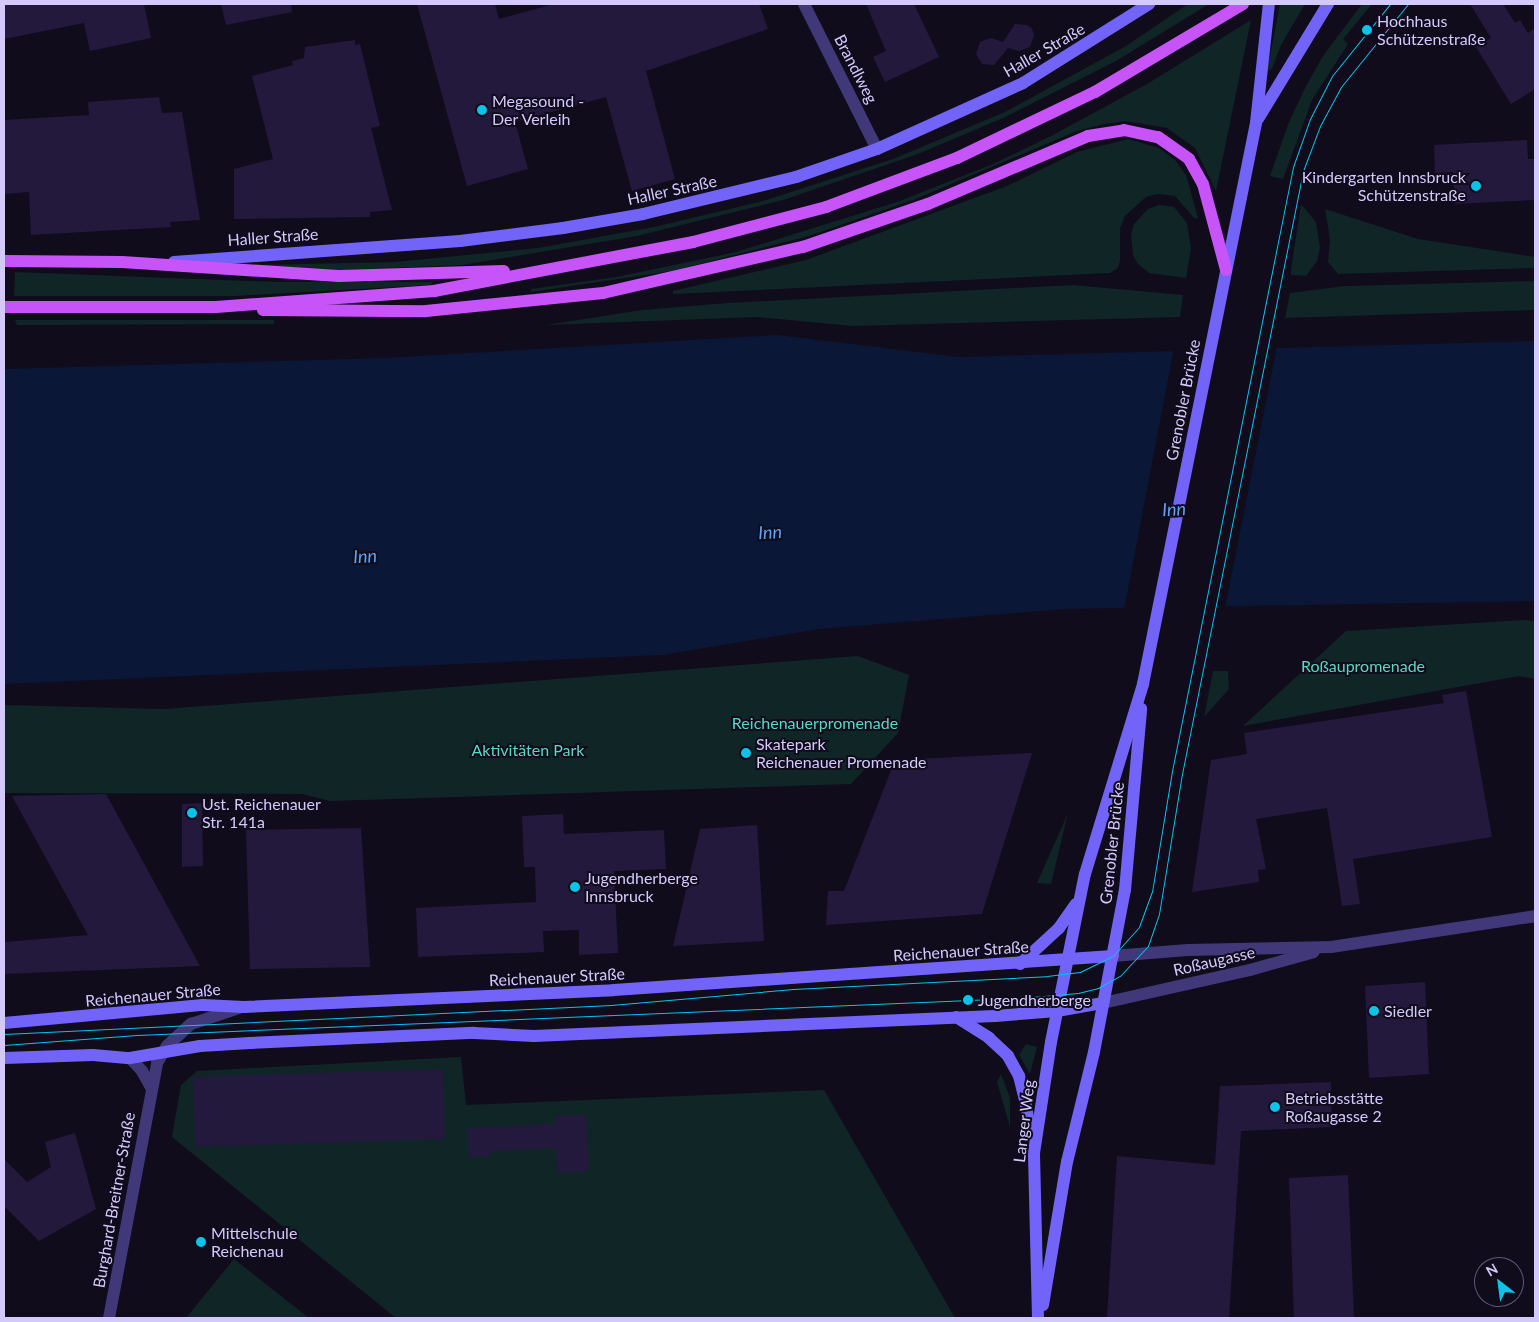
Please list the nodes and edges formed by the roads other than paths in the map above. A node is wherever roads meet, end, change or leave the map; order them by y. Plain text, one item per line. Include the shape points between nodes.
1 (804, 4) edge
2 (1150, 4) edge
3 (1243, 4) edge
4 (1269, 4) edge
5 (1328, 4) edge
6 (1256, 123) junction
7 (877, 149) junction
8 (4, 261) edge
9 (160, 264) junction
10 (547, 269) junction
11 (1226, 270) junction
12 (4, 307) edge
13 (216, 307) junction
14 (1143, 684) junction
15 (1080, 898) junction
16 (1535, 916) edge
17 (1331, 947) junction
18 (1113, 956) junction
19 (1068, 960) junction
20 (1020, 964) junction
21 (1103, 1003) junction
22 (244, 1007) junction
23 (1057, 1011) junction
24 (956, 1017) junction
25 (4, 1023) edge
26 (162, 1053) junction
27 (4, 1058) edge
28 (130, 1058) junction
29 (151, 1087) junction
30 (1034, 1152) junction
31 (109, 1318) edge
32 (1039, 1318) edge

1 - 7 street, Brandlweg
2 - 7 main road, Haller Straße via 1023,83
3 - 10 main road, Haller Straße via 1095,92 1005,137 894,183 826,207 693,242
4 - 6 main road, Grenobler Brücke
5 - 6 main road, Grenobler Brücke
6 - 11 main road, Grenobler Brücke
7 - 9 main road, Haller Straße via 796,176 723,195 563,228 460,241
8 - 9 main road, Haller Straße
9 - 10 main road, Haller Straße via 339,276
10 - 13 main road, Haller Straße via 434,291
11 - 13 main road via 1203,184 1189,159 1158,137 1124,130 1088,136 928,204 803,247 604,293 426,311 302,312
11 - 14 main road, Grenobler Brücke
12 - 13 main road, Haller Straße
14 - 15 main road, Grenobler Brücke
14 - 18 main road, Grenobler Brücke via 1124,890
15 - 19 main road, Grenobler Brücke
15 - 20 main road via 1059,928
16 - 17 street, Roßaugasse
17 - 18 street, Roßaugasse via 1188,950
17 - 21 street, Roßaugasse via 1250,970
18 - 19 main road, Reichenauer Straße
18 - 21 main road, Grenobler Brücke
19 - 20 main road, Reichenauer Straße
19 - 23 main road, Langer Weg
20 - 22 main road, Reichenauer Straße via 614,990
21 - 23 main road
21 - 32 main road, Langer Weg via 1067,1162
22 - 25 main road, Reichenauer Straße via 203,1005
22 - 26 street, Burghard-Breitner-Straße via 192,1024
23 - 24 main road
23 - 30 main road, Langer Weg
24 - 26 main road via 534,1036 474,1033 250,1043
24 - 30 main road via 989,1038 1008,1056 1019,1076
26 - 28 main road
26 - 29 street, Burghard-Breitner-Straße
27 - 28 main road via 94,1055
28 - 29 street
29 - 31 street, Burghard-Breitner-Straße
30 - 32 main road, Langer Weg

